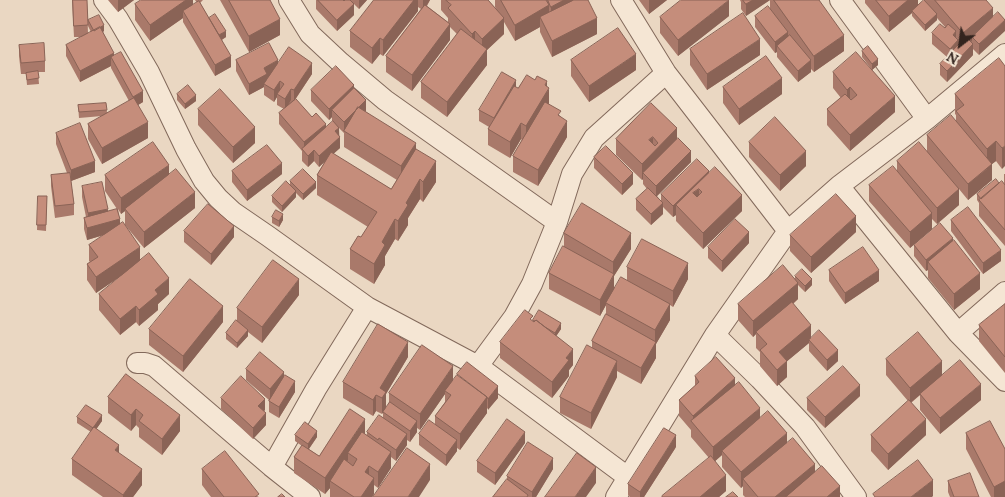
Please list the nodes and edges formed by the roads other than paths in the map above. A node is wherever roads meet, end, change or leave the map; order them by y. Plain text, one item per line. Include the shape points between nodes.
1 (104, 0) edge
2 (289, 0) edge
3 (621, 0) edge
4 (840, 0) edge
5 (1005, 54) edge
6 (666, 73) junction
7 (927, 119) junction
8 (839, 186) junction
9 (557, 222) junction
10 (788, 231) junction
11 (1005, 292) edge
12 (367, 307) junction
13 (958, 334) junction
14 (715, 335) junction
15 (137, 363) dead end
16 (478, 366) junction
17 (1005, 381) edge
18 (272, 468) junction
19 (629, 478) junction
20 (310, 497) edge
21 (616, 497) edge
22 (856, 497) edge

1 - 12 street via 149,72 204,181 218,198
2 - 9 street via 310,34 385,100
3 - 6 street
4 - 7 street
5 - 7 street
6 - 9 street via 594,138 572,174
6 - 10 street
7 - 8 street
8 - 10 street
8 - 13 street
9 - 16 street via 532,284 514,317
10 - 14 street
11 - 13 street
12 - 16 street
12 - 18 street
13 - 17 street
14 - 19 street
14 - 22 street via 805,427
15 - 18 street via 154,366
16 - 19 street
18 - 20 street
19 - 21 street

